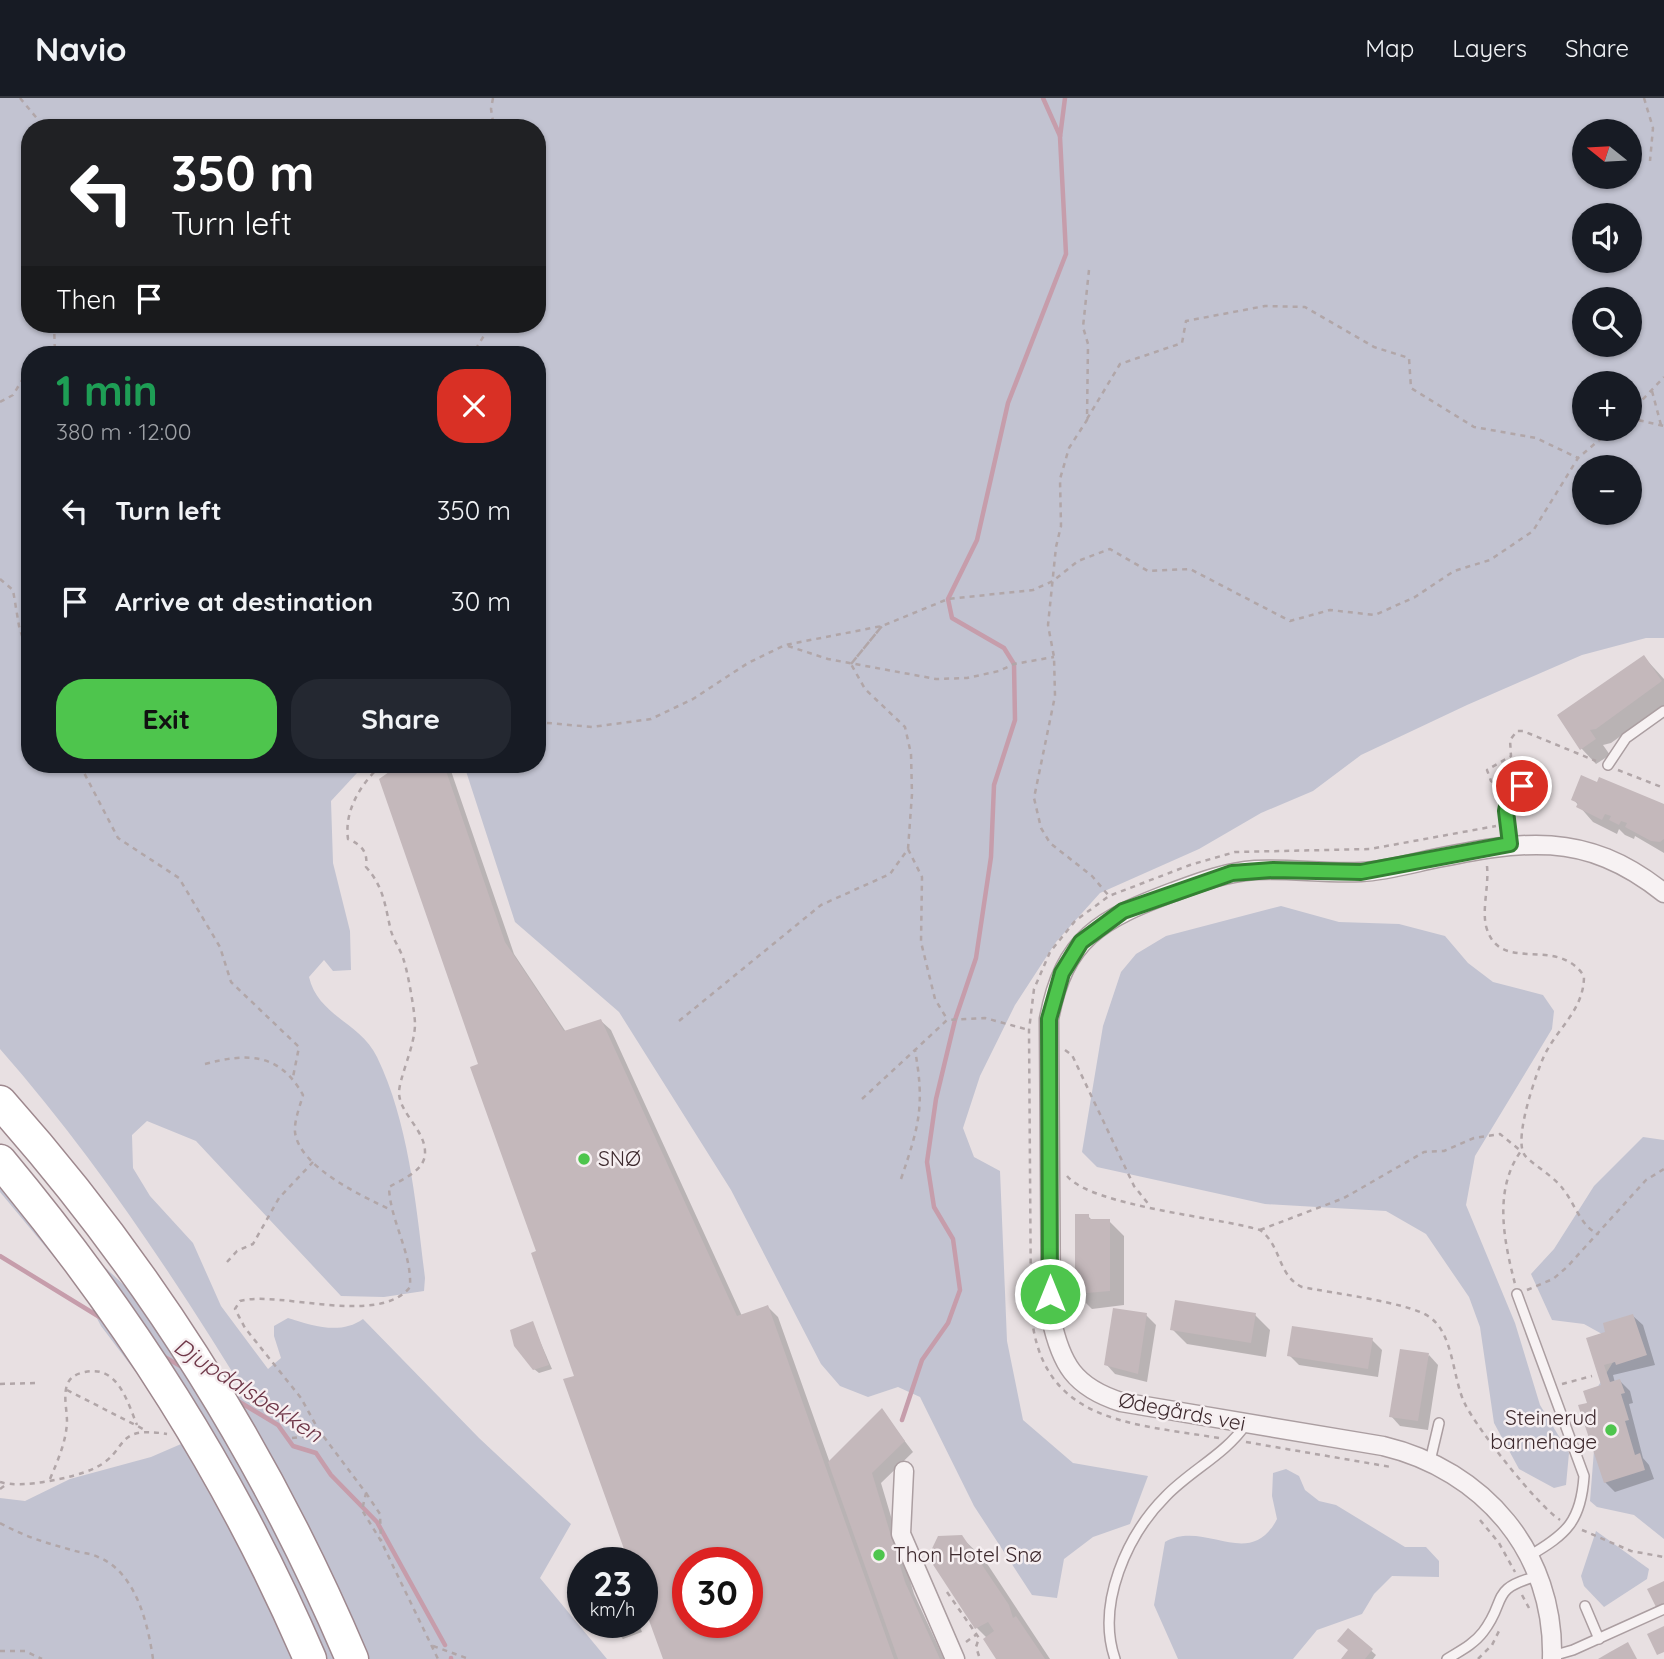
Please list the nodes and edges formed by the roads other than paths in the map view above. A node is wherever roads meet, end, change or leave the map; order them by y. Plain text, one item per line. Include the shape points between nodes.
1 (1664, 711) edge
2 (1608, 765) road end
3 (1532, 787) dead end
4 (1510, 844) junction
5 (1664, 893) edge
6 (0, 1102) edge
7 (0, 1161) edge
8 (1517, 1294) road end
9 (1439, 1423) dead end
10 (1246, 1424) junction
11 (1430, 1461) junction
12 (904, 1471) dead end
13 (1530, 1556) junction
14 (1538, 1576) junction
15 (1585, 1606) dead end
16 (1664, 1609) edge
17 (1599, 1639) junction
18 (1552, 1658) edge
19 (310, 1659) edge
20 (352, 1659) edge
21 (955, 1659) edge
22 (1115, 1659) edge
23 (1447, 1659) edge

1 - 2 lane via 1626,738
3 - 4 lane via 1516,787 1509,795
4 - 5 street, Ødegårds vei via 1550,844 1598,855 1639,874
4 - 10 street, Ødegårds vei via 1361,872 1232,873 1123,911 1081,942 1055,988 1048,1039 1051,1318 1062,1356 1078,1380 1105,1396
6 - 20 highway via 129,1260 210,1380 280,1503
7 - 19 highway via 98,1283 177,1401 247,1523
8 - 13 lane via 1584,1476 1579,1510 1570,1527
9 - 11 lane
10 - 11 street, Ødegårds vei via 1384,1446
10 - 22 lane via 1235,1441 1165,1496 1140,1528 1112,1593 1110,1643
11 - 13 street, Ødegårds vei via 1494,1505
12 - 21 street via 901,1534
13 - 14 street, Ødegårds vei
14 - 18 street, Ødegårds vei via 1548,1613
14 - 23 lane via 1501,1592 1483,1632
15 - 17 lane
16 - 17 lane
17 - 18 lane

